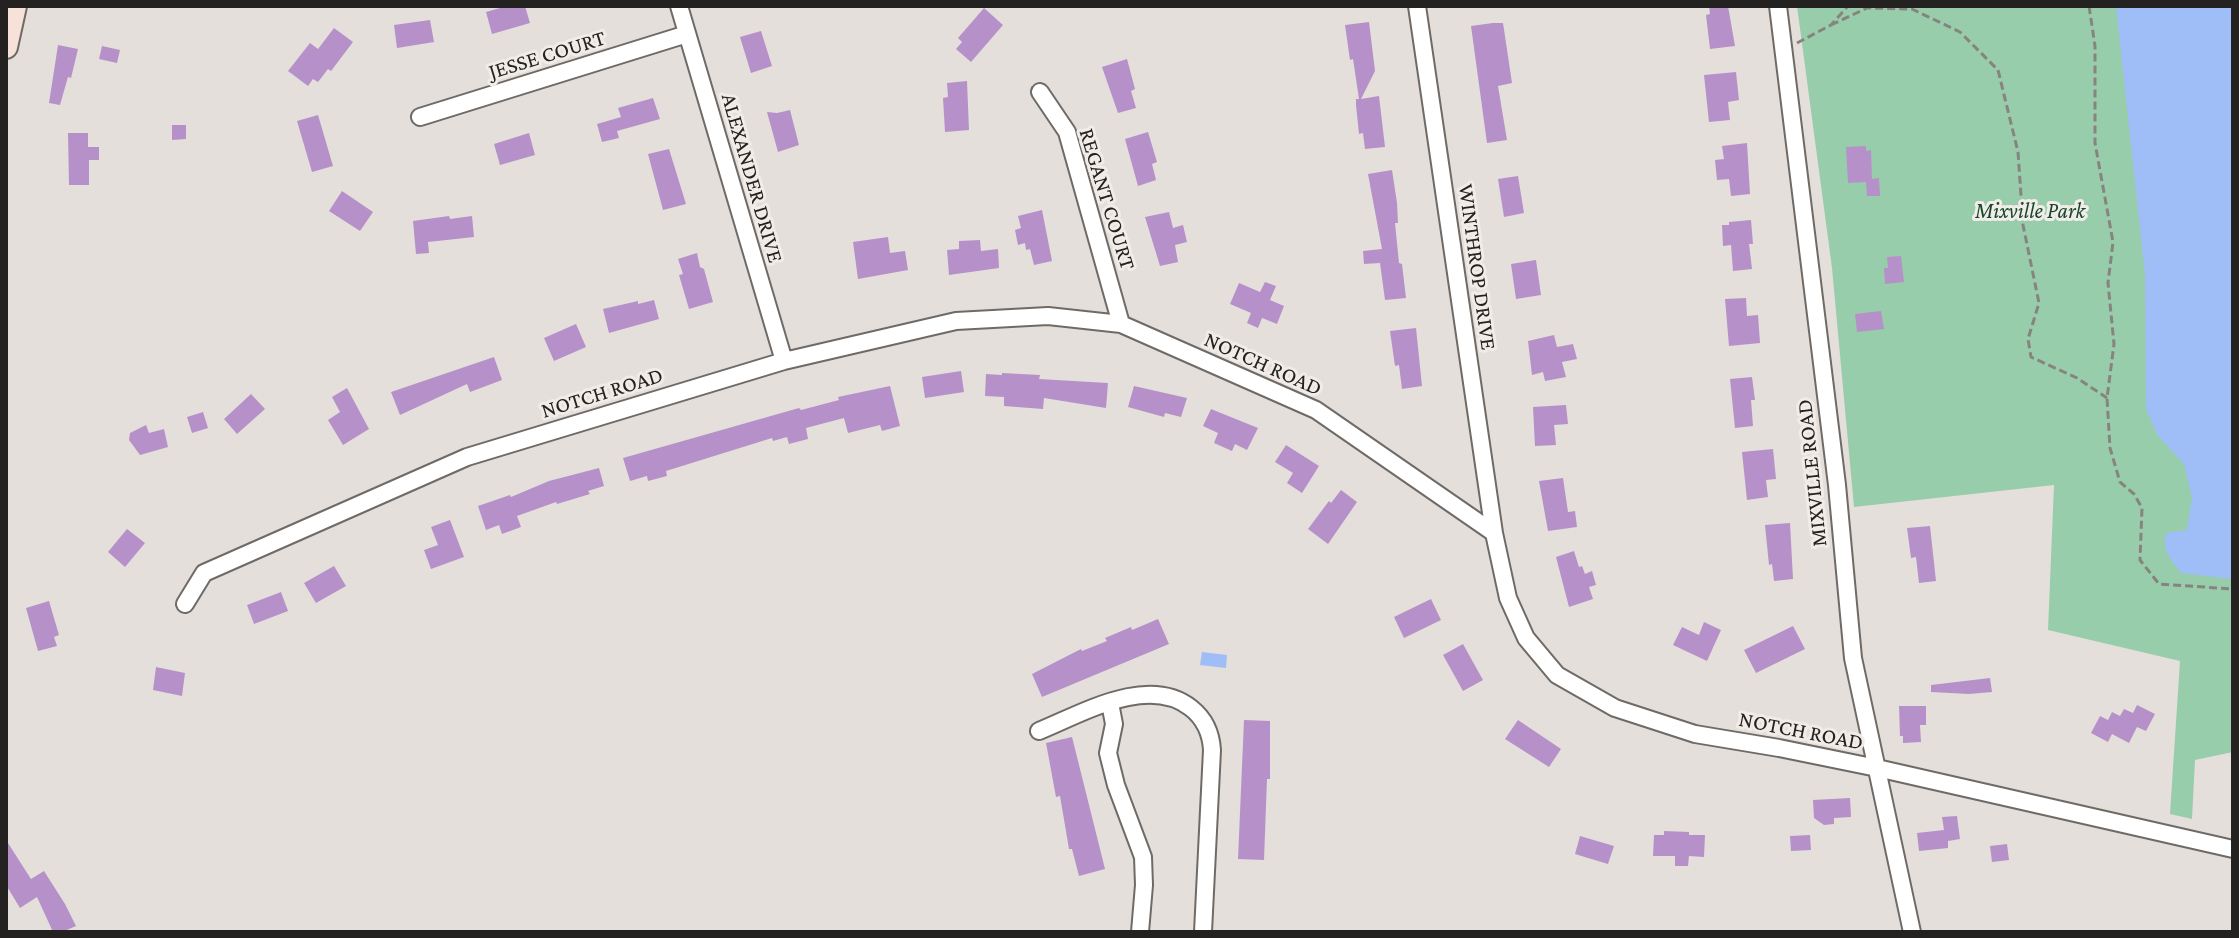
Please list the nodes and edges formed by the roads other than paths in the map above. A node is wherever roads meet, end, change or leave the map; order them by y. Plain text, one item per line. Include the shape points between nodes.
1 (15, 6) edge
2 (679, 6) edge
3 (1417, 6) edge
4 (1778, 6) edge
5 (687, 34) junction
6 (6, 47) edge
7 (1040, 92) dead end
8 (420, 117) dead end
9 (1121, 324) junction
10 (784, 361) junction
11 (1494, 533) junction
12 (185, 604) dead end
13 (1110, 703) junction
14 (1039, 731) dead end
15 (1877, 768) junction
16 (2233, 849) edge
17 (1140, 932) edge
18 (1203, 932) edge
19 (1912, 932) edge

1 - 6 main road
2 - 5 street, ALEXANDER DRIVE
3 - 11 street, WINTHROP DRIVE
4 - 15 street, MIXVILLE ROAD via 1853,658
5 - 8 street, JESSE COURT
5 - 10 street, ALEXANDER DRIVE
7 - 9 street, REGANT COURT via 1067,132
9 - 10 street, NOTCH ROAD via 1048,316 956,321
9 - 11 street, NOTCH ROAD via 1316,410
10 - 12 street, NOTCH ROAD via 467,457 204,573
11 - 15 street, NOTCH ROAD via 1508,598 1526,638 1557,675 1615,708 1695,734
13 - 14 street
13 - 17 street via 1114,724 1108,753 1143,857
13 - 18 street via 1154,694 1170,697 1194,710 1209,731
15 - 16 street, NOTCH ROAD
15 - 19 street, MIXVILLE ROAD

